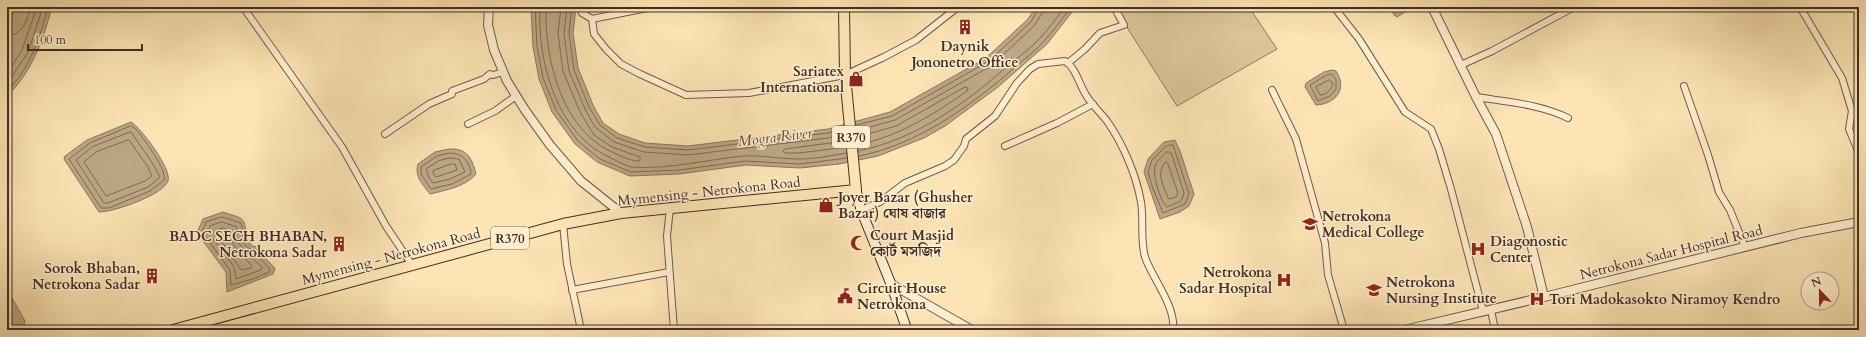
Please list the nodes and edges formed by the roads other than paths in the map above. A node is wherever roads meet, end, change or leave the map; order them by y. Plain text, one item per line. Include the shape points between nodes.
1 (243, 7) edge
2 (489, 7) edge
3 (652, 7) edge
4 (844, 7) edge
5 (958, 7) edge
6 (1114, 7) edge
7 (1334, 7) edge
8 (1432, 7) edge
9 (1574, 7) edge
10 (1800, 7) edge
11 (582, 13) dead end
12 (592, 19) junction
13 (1068, 63) junction
14 (1461, 65) junction
15 (503, 72) junction
16 (846, 79) junction
17 (1684, 86) dead end
18 (1272, 90) dead end
19 (516, 96) junction
20 (1476, 98) junction
21 (1093, 104) junction
22 (1859, 115) edge
23 (1851, 117) junction
24 (1568, 118) dead end
25 (468, 124) dead end
26 (385, 134) dead end
27 (1005, 146) dead end
28 (1859, 153) edge
29 (856, 190) junction
30 (670, 208) junction
31 (861, 210) junction
32 (621, 213) junction
33 (1859, 222) edge
34 (563, 224) junction
35 (1745, 247) junction
36 (412, 265) junction
37 (669, 272) junction
38 (891, 284) junction
39 (572, 290) junction
40 (1544, 298) junction
41 (1487, 311) junction
42 (173, 330) edge
43 (581, 330) edge
44 (674, 330) edge
45 (907, 330) edge
46 (972, 330) edge
47 (1173, 330) edge
48 (1344, 330) edge
49 (1404, 330) edge
50 (1495, 330) edge

1 - 36 street via 342,148 386,226
2 - 15 street via 488,25
3 - 12 street
4 - 16 main road, R370
5 - 16 street via 916,40
6 - 13 street via 1124,25 1100,33
7 - 41 street via 1359,39 1404,112 1431,129
8 - 14 street
9 - 14 street
10 - 23 street via 1842,78 1851,104
11 - 12 street
12 - 16 street via 594,34 621,64 686,95 749,93
13 - 21 street
13 - 31 street via 1061,60 1038,64 1030,69 995,116 966,139 954,160 905,183 880,202
14 - 20 street
15 - 19 street
15 - 26 street via 490,74 484,79 452,91 452,94 429,104
16 - 29 main road, R370
17 - 35 street via 1718,192 1730,210
18 - 48 street via 1296,139 1325,243 1328,275
19 - 25 street
19 - 32 street via 550,145 581,182 600,194
20 - 24 street via 1535,105
20 - 40 street via 1496,134 1527,227
21 - 27 street
21 - 47 street via 1107,121 1122,147 1135,179 1141,203 1145,256 1167,302 1174,325
22 - 23 street
23 - 28 street via 1849,129
29 - 30 main road, Mymensing - Netrokona Road / R370
29 - 31 main road
30 - 32 main road, Mymensing - Netrokona Road / R370
30 - 37 street via 667,236
31 - 38 main road
32 - 34 main road, Mymensing - Netrokona Road / R370
33 - 35 street, Netrokona Sadar Hospital Road
34 - 36 main road, Mymensing - Netrokona Road / R370
34 - 39 street
35 - 40 street, Netrokona Sadar Hospital Road
36 - 42 main road, Mymensing - Netrokona Road / R370
37 - 39 street
37 - 44 street
38 - 45 main road
38 - 46 street
39 - 43 street
40 - 41 street, Netrokona Sadar Hospital Road
41 - 49 street, Netrokona Sadar Hospital Road
41 - 50 street

